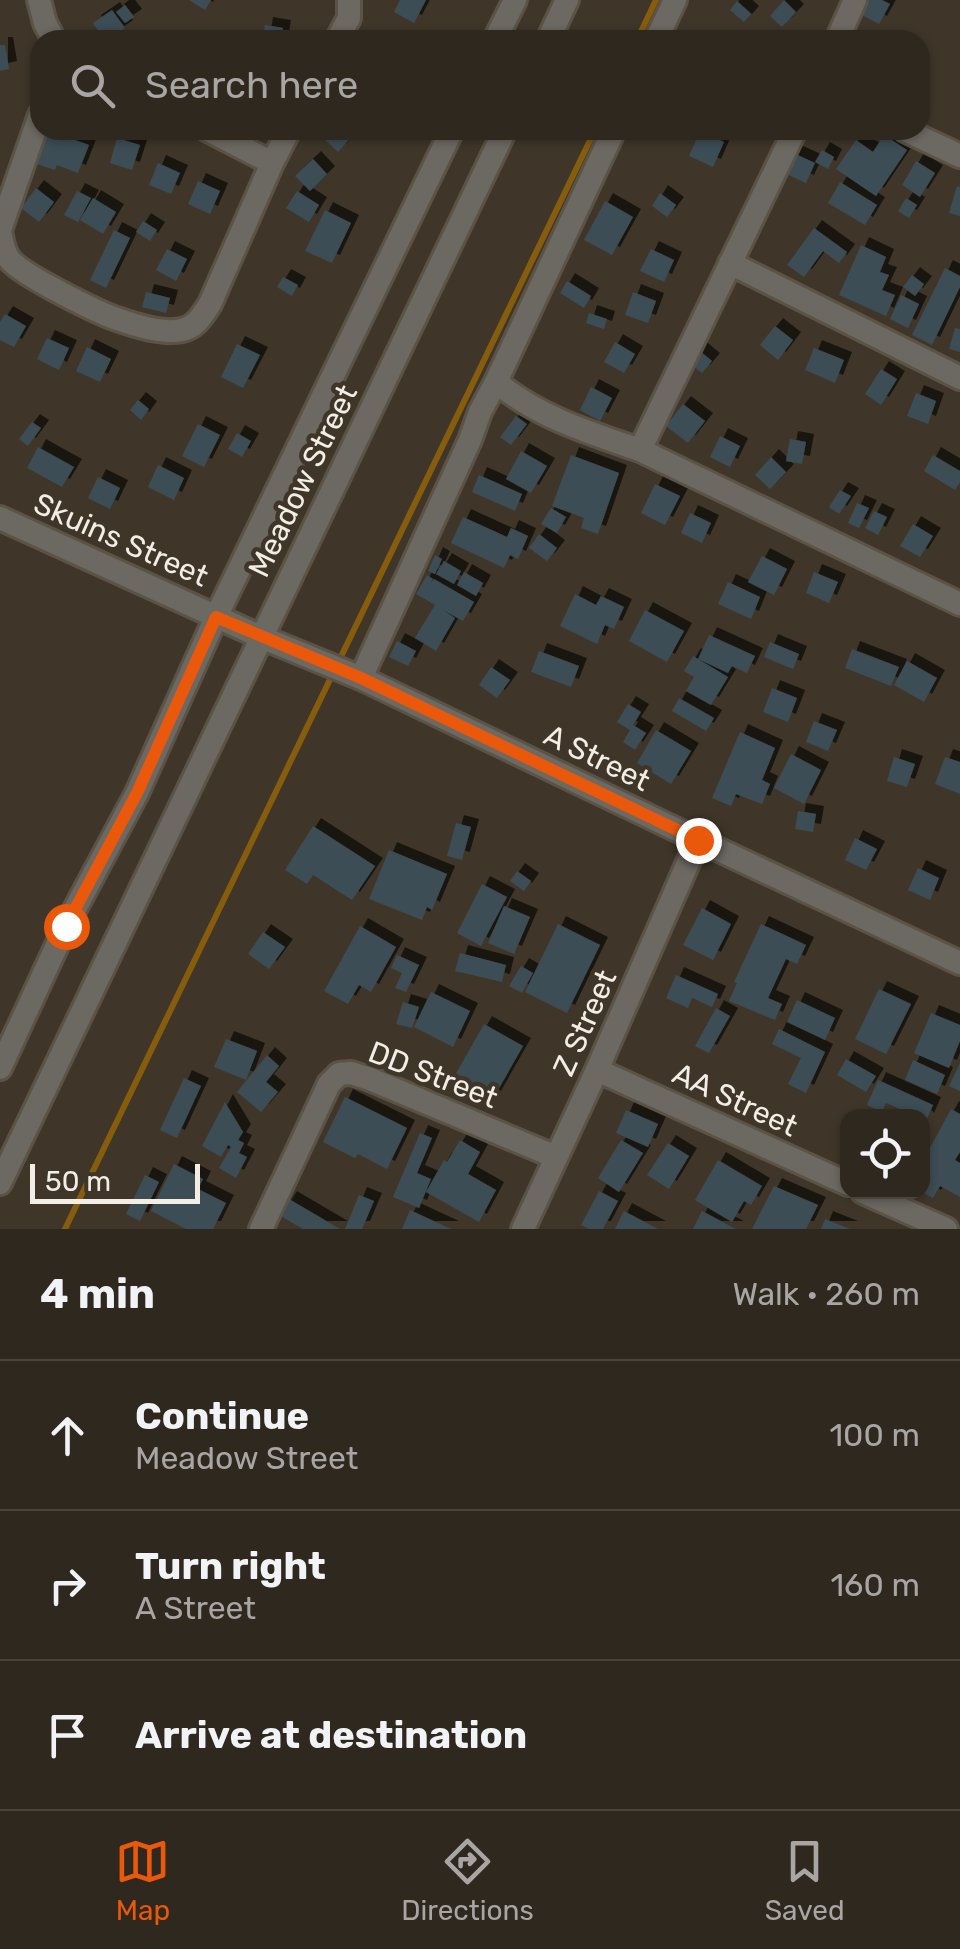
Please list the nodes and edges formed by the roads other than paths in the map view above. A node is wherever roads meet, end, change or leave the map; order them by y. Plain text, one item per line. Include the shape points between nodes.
1 (40, 0) edge
2 (349, 0) edge
3 (515, 0) edge
4 (567, 0) edge
5 (675, 0) edge
6 (855, 0) edge
7 (49, 30) edge
8 (342, 30) edge
9 (501, 30) edge
10 (553, 30) edge
11 (661, 30) edge
12 (842, 30) edge
13 (31, 140) edge
14 (227, 140) edge
15 (284, 140) edge
16 (447, 140) edge
17 (500, 140) edge
18 (609, 140) edge
19 (789, 140) edge
20 (926, 140) edge
21 (960, 156) edge
22 (272, 163) junction
23 (0, 231) edge
24 (730, 263) junction
25 (960, 378) edge
26 (496, 382) junction
27 (640, 450) junction
28 (0, 518) edge
29 (960, 604) edge
30 (216, 617) junction
31 (261, 637) junction
32 (353, 674) junction
33 (698, 840) junction
34 (960, 963) edge
35 (0, 1068) edge
36 (597, 1070) junction
37 (556, 1157) junction
38 (840, 1180) edge
39 (0, 1183) edge
40 (879, 1199) edge
41 (261, 1229) edge
42 (524, 1229) edge
43 (946, 1229) edge

1 - 7 street
2 - 8 street
3 - 9 street
4 - 10 street
5 - 11 street
6 - 12 street
13 - 23 street
14 - 22 street
15 - 22 street
16 - 30 street, Meadow Street
17 - 31 street, Meadow Street
18 - 26 street
19 - 24 street
20 - 21 street
22 - 23 street via 210,304 186,330 118,320 25,274 9,260
24 - 25 street
24 - 27 street
26 - 27 street via 545,414
26 - 32 street
27 - 29 street
28 - 30 street, Skuins Street
30 - 31 street, Skuins Street
30 - 35 street, Meadow Street
31 - 32 street, A Street
31 - 39 street, Meadow Street
32 - 33 street, A Street
33 - 34 street, A Street
33 - 36 street, Z Street
36 - 37 street, Z Street
36 - 38 street, AA Street
37 - 41 street, DD Street via 370,1079 339,1074
37 - 42 street, Z Street
40 - 43 street

